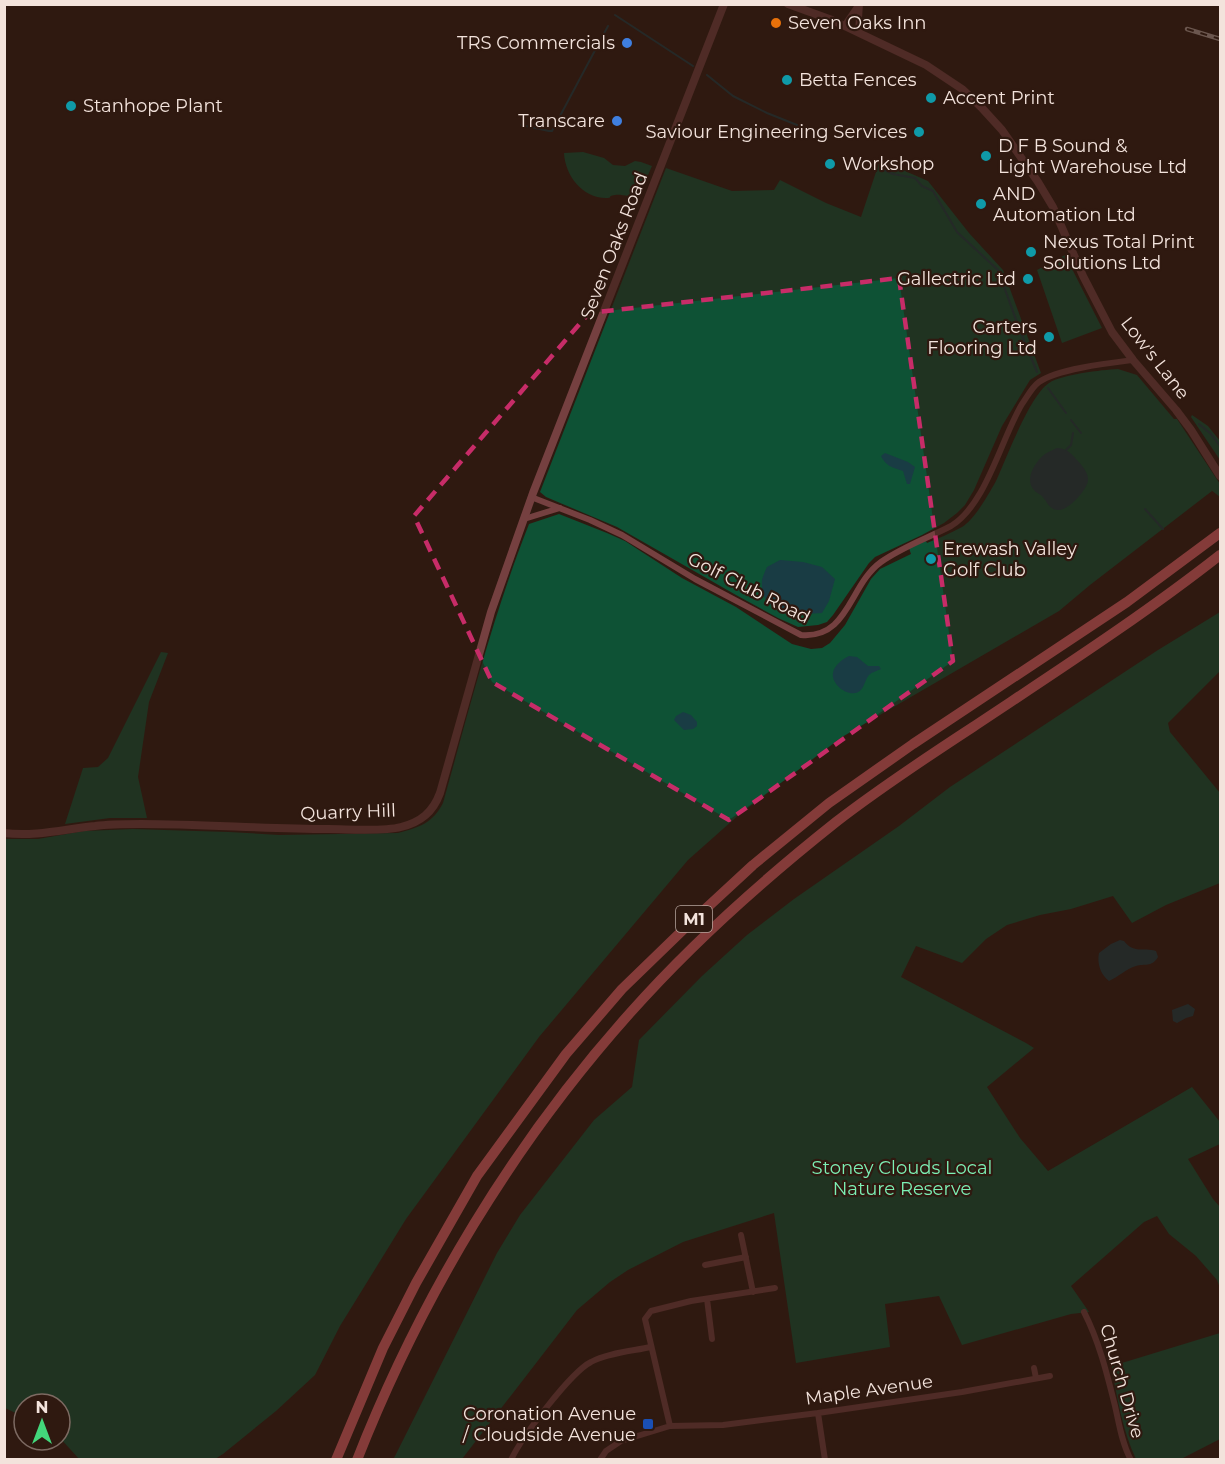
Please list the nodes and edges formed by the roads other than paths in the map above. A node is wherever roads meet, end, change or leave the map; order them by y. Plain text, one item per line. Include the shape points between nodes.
1 (724, 4) edge
2 (788, 4) edge
3 (860, 4) edge
4 (844, 26) junction
5 (858, 32) junction
6 (1132, 360) junction
7 (1221, 476) edge
8 (531, 498) junction
9 (560, 508) junction
10 (524, 519) junction
11 (1221, 533) edge
12 (1221, 555) edge
13 (4, 833) edge
14 (741, 1235) dead end
15 (746, 1257) junction
16 (705, 1265) dead end
17 (775, 1288) dead end
18 (753, 1292) junction
19 (706, 1299) junction
20 (1084, 1312) dead end
21 (712, 1339) dead end
22 (651, 1347) junction
23 (1034, 1368) dead end
24 (1050, 1376) dead end
25 (1036, 1378) junction
26 (818, 1413) junction
27 (670, 1426) junction
28 (336, 1460) edge
29 (357, 1460) edge
30 (511, 1460) edge
31 (600, 1460) edge
32 (825, 1460) edge
33 (1131, 1460) edge

1 - 8 street, Seven Oaks Road
2 - 4 street, Low's Lane
3 - 4 street
3 - 5 street
4 - 5 street, Low's Lane
5 - 6 street, Low's Lane via 938,71 962,89 1002,130 1053,207 1095,300
6 - 7 street, Low's Lane via 1176,410
6 - 9 street, Golf Club Road via 1052,375 1034,386 1014,417 992,470 967,513 958,522 880,563 837,624 821,634 801,635 622,535
8 - 9 street, Golf Club Road
8 - 10 street, Quarry Hill
9 - 10 street
10 - 13 street, Quarry Hill via 491,612 440,793 424,817 393,828 140,824 97,825 30,835
11 - 28 highway, M1 via 1127,602 912,744 829,804 753,865 622,989 566,1054 477,1176 383,1348
12 - 29 highway, M1 via 1119,631 836,822 754,890 657,983 573,1082 479,1215 407,1346
14 - 15 street
15 - 16 street
15 - 18 street
17 - 18 street
18 - 19 street
19 - 21 street
19 - 22 street via 649,1312 645,1319
20 - 33 street, Church Drive via 1105,1364
22 - 27 street
22 - 30 street via 602,1358 584,1367 544,1410
23 - 25 street
24 - 25 street, Maple Avenue
25 - 26 street, Maple Avenue
26 - 27 street, Maple Avenue via 705,1426
26 - 32 street
27 - 31 street, Maple Avenue via 621,1441

